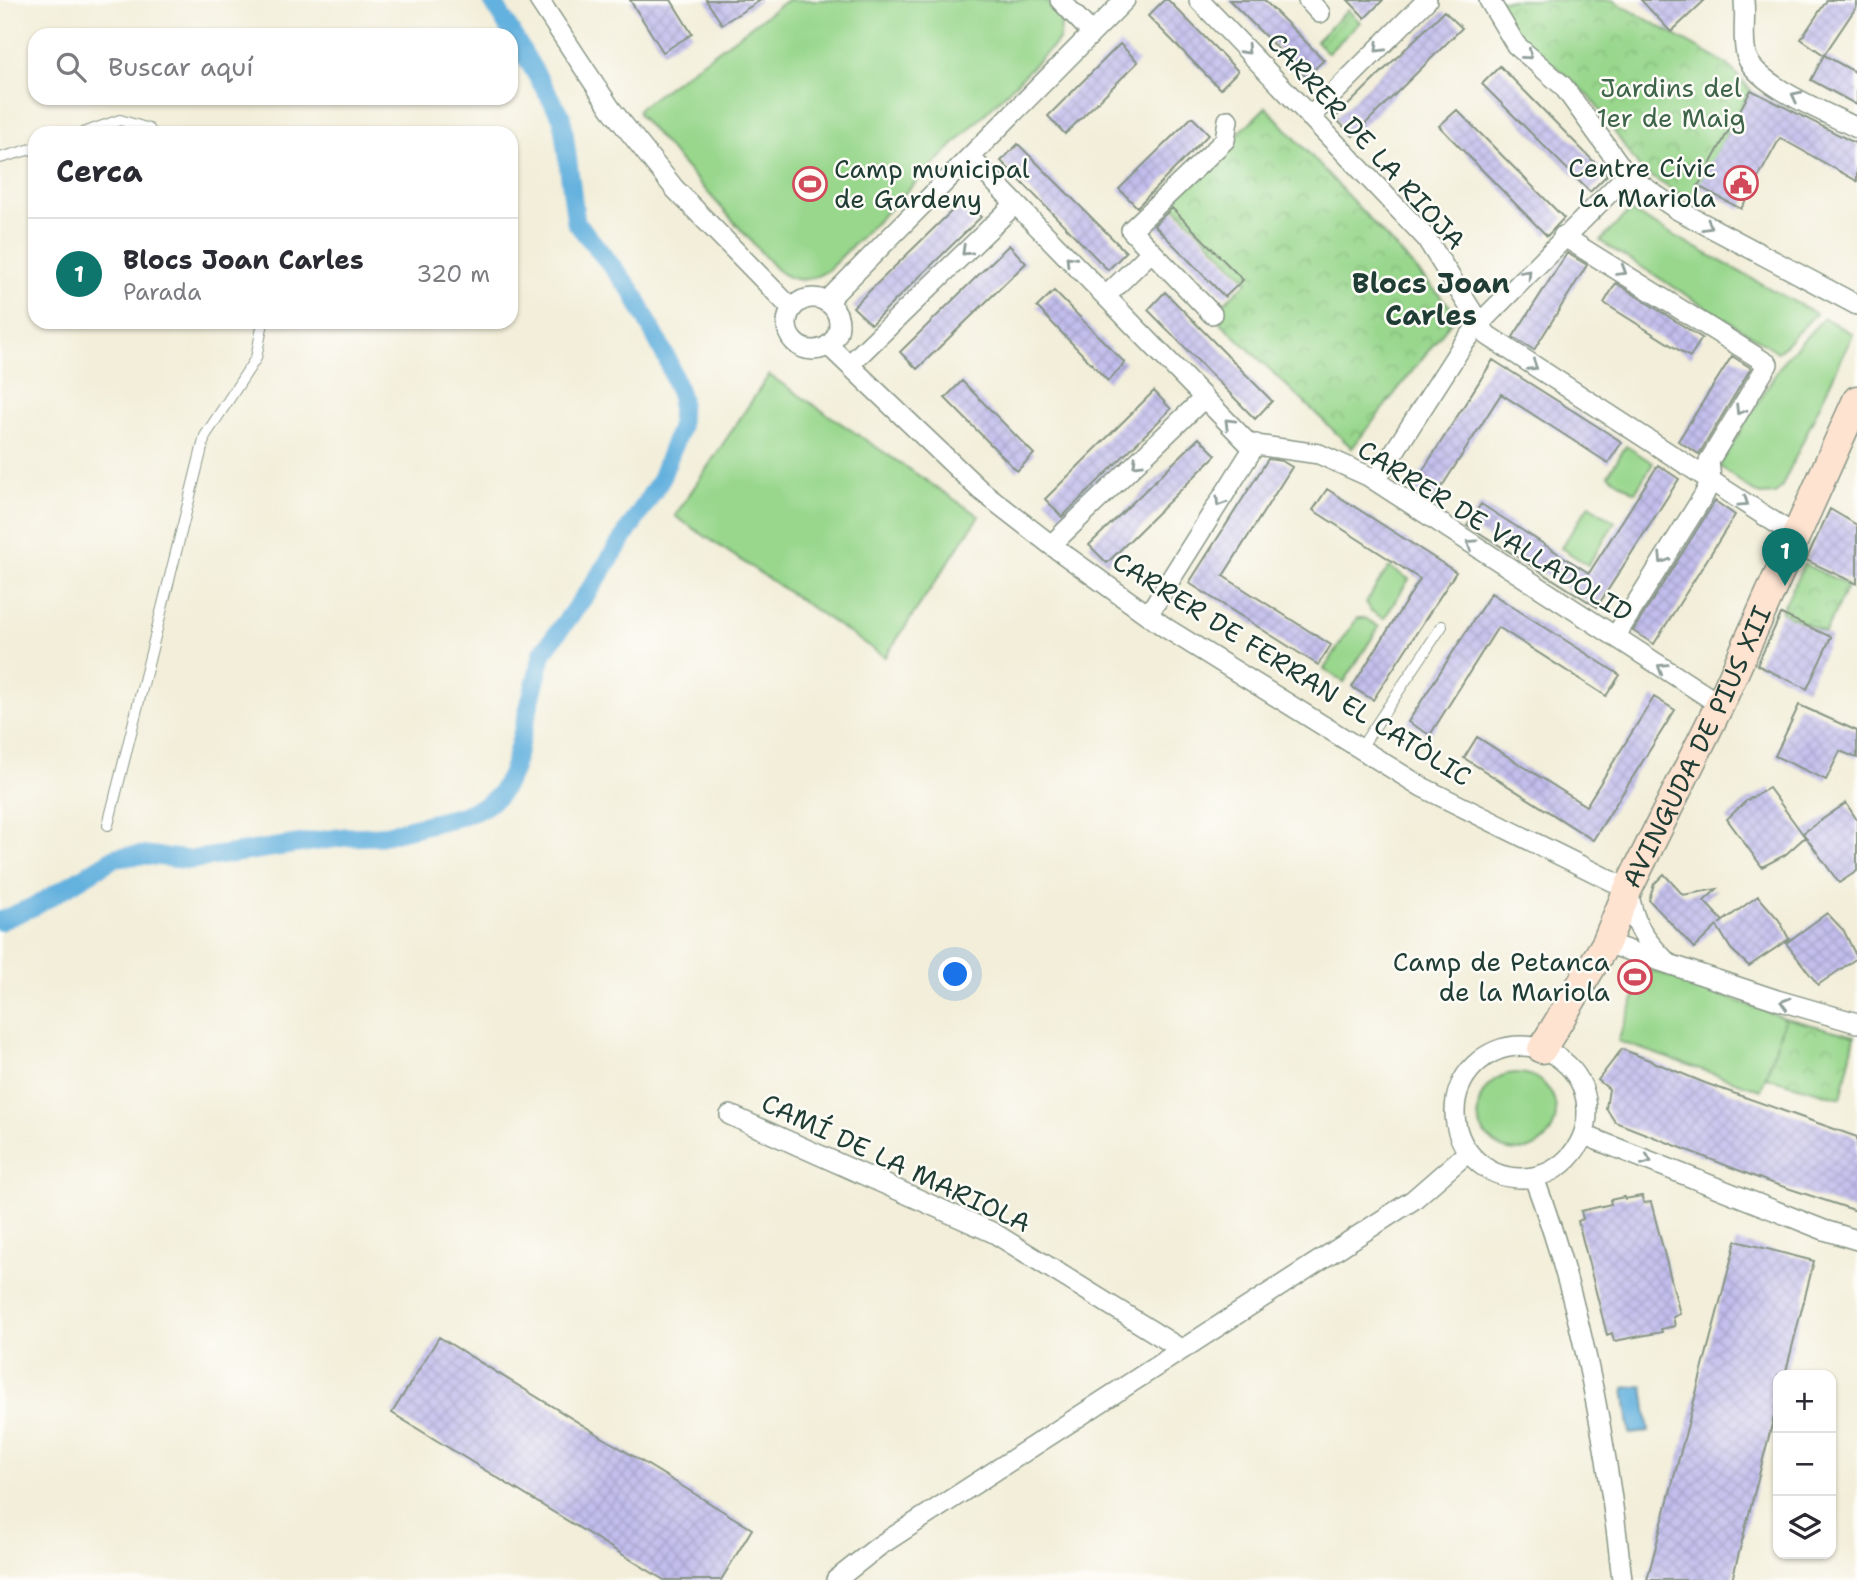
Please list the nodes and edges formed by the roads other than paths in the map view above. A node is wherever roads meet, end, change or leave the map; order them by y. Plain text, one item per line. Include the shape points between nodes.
1 (539, 0) edge
2 (1060, 0) edge
3 (1125, 0) edge
4 (1199, 0) edge
5 (1427, 0) edge
6 (1489, 0) edge
7 (1744, 0) edge
8 (1091, 32) junction
9 (1310, 117) junction
10 (1228, 120) dead end
11 (103, 126) edge
12 (139, 126) edge
13 (1857, 128) edge
14 (28, 150) edge
15 (0, 158) edge
16 (971, 158) junction
17 (1627, 175) junction
18 (1015, 204) junction
19 (1563, 236) junction
20 (1151, 251) junction
21 (1105, 296) junction
22 (826, 302) junction
23 (1857, 305) edge
24 (792, 309) junction
25 (1212, 314) dead end
26 (1480, 323) junction
27 (262, 329) edge
28 (828, 345) junction
29 (849, 365) junction
30 (1204, 398) junction
31 (1857, 400) edge
32 (1256, 444) junction
33 (1376, 480) junction
34 (1711, 480) junction
35 (1796, 536) junction
36 (1051, 545) junction
37 (1148, 615) junction
38 (1442, 626) dead end
39 (1615, 638) junction
40 (1720, 704) junction
41 (1360, 749) junction
42 (108, 825) dead end
43 (1628, 889) junction
44 (1606, 943) junction
45 (1669, 964) junction
46 (1857, 1023) edge
47 (1542, 1049) junction
48 (730, 1115) dead end
49 (1584, 1135) junction
50 (1467, 1153) junction
51 (1534, 1178) junction
52 (1857, 1240) edge
53 (1181, 1349) junction
54 (836, 1580) edge
55 (1622, 1580) edge

1 - 24 street via 611,109 676,189
2 - 8 street
3 - 8 street
4 -> 9 street, CARRER DE LA RIOJA
5 -> 9 street
6 -> 17 street via 1516,45 1563,86
13 -> 7 street via 1754,71 1746,55
8 - 16 street
9 - 26 street, CARRER DE LA RIOJA via 1426,238
10 - 20 street via 1225,140 1131,230
11 - 12 lane via 120,120
14 - 15 lane
16 - 18 street, CARRER DE VALLADOLID
16 - 22 street
17 - 19 street
17 -> 23 street via 1676,209
21 -> 18 street, CARRER DE VALLADOLID
18 -> 29 street
26 -> 19 street
19 -> 34 street via 1768,363 1709,461
20 - 21 street
20 - 25 street
21 - 30 street, CARRER DE VALLADOLID
22 - 24 street via 805,299
22 - 28 street via 834,309 838,324
24 - 28 street via 787,324 797,345 813,349
26 - 33 street
26 -> 34 street, CARRER DE LA RIOJA via 1497,343
27 - 42 lane via 256,358 205,436
28 - 29 street, CARRER DE FERRAN EL CATÒLIC
29 - 36 street, CARRER DE FERRAN EL CATÒLIC via 979,489
32 -> 30 street, CARRER DE VALLADOLID via 1249,443
30 -> 36 street
31 - 35 street, AVINGUDA DE PIUS XII
32 - 33 street, CARRER DE VALLADOLID via 1319,454
32 -> 37 street
39 -> 33 street, CARRER DE VALLADOLID
34 -> 35 street, CARRER DE LA RIOJA
34 -> 39 street
35 - 40 street, AVINGUDA DE PIUS XII
36 - 37 street, CARRER DE FERRAN EL CATÒLIC
37 - 41 street, CARRER DE FERRAN EL CATÒLIC
38 - 41 lane
40 -> 39 street, CARRER DE VALLADOLID
40 - 43 street, AVINGUDA DE PIUS XII
41 - 43 street, CARRER DE FERRAN EL CATÒLIC via 1422,786
43 - 44 street, AVINGUDA DE PIUS XII
43 - 45 street via 1632,915 1644,940
44 - 45 street
44 - 47 street, AVINGUDA DE PIUS XII
46 -> 45 street
47 - 49 street via 1558,1057 1581,1083 1586,1100
47 - 50 street via 1500,1049 1466,1073 1454,1113 1457,1134
48 - 53 street, CAMÍ DE LA MARIOLA via 994,1233
49 - 51 street via 1572,1155 1555,1170
49 -> 52 street
50 - 51 street via 1497,1175
50 - 53 street via 1413,1200
51 - 55 street via 1576,1317 1613,1494
53 - 54 street via 879,1546

